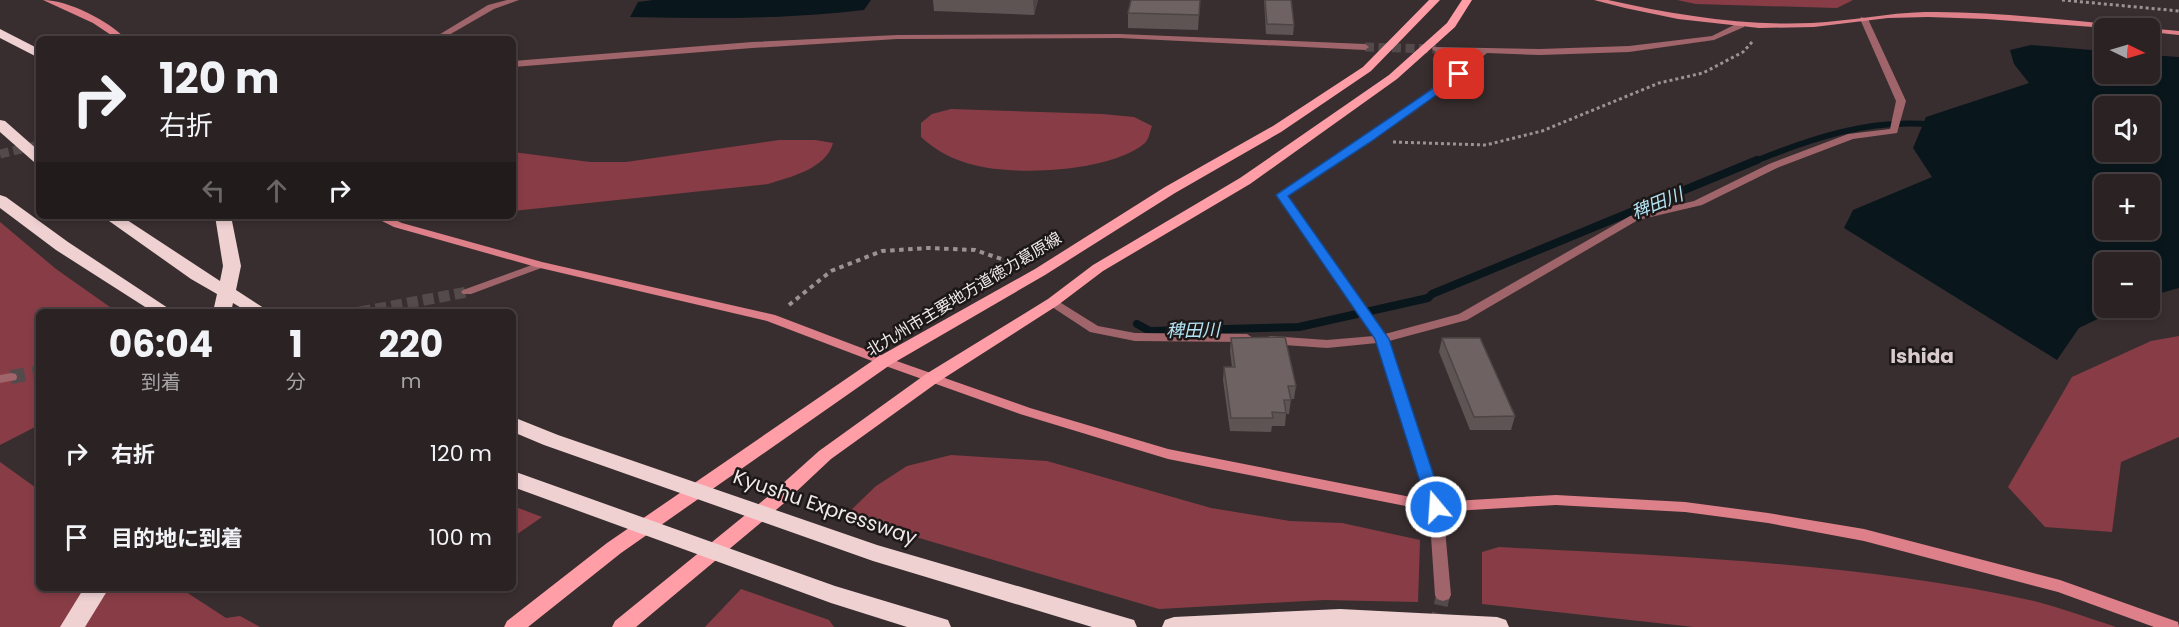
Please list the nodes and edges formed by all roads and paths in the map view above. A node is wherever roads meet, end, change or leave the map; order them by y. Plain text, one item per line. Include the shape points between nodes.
1 (47, 0) edge
2 (515, 0) edge
3 (1435, 0) edge
4 (1467, 0) edge
5 (1598, 0) edge
6 (2062, 0) edge
7 (2179, 11) edge
8 (1864, 19) junction
9 (1741, 25) junction
10 (2094, 25) edge
11 (2160, 31) edge
12 (0, 33) edge
13 (2179, 33) edge
14 (118, 36) edge
15 (441, 36) edge
16 (1365, 47) tunnel mouth
17 (1436, 49) tunnel mouth
18 (1484, 51) junction
19 (36, 52) edge
20 (516, 64) edge
21 (0, 124) edge
22 (1365, 141) junction
23 (36, 156) edge
24 (0, 200) edge
25 (114, 219) edge
26 (224, 219) edge
27 (384, 219) edge
28 (540, 265) junction
29 (1040, 272) junction
30 (467, 292) tunnel mouth
31 (1053, 302) junction
32 (160, 309) edge
33 (223, 309) edge
34 (256, 309) edge
35 (771, 318) junction
36 (1382, 339) junction
37 (884, 361) junction
38 (932, 378) junction
39 (516, 425) edge
40 (516, 480) edge
41 (1436, 507) junction
42 (95, 591) edge
43 (1443, 595) tunnel mouth
44 (72, 627) edge
45 (514, 627) edge
46 (622, 627) edge
47 (939, 627) edge
48 (1125, 627) edge
49 (1174, 627) edge
50 (1497, 627) edge
51 (2172, 627) edge

1 - 14 street via 80,12
2 - 15 street via 490,7
3 - 29 main road, 北九州市主要地方道徳力葛原線 via 1366,69 1276,129
4 - 31 main road via 1451,25 1393,77 1245,181 1098,268
5 - 9 street via 1681,18
6 - 7 path
8 - 9 street via 1813,25
8 - 10 street via 1899,15 1995,16
8 - 36 street via 1901,101 1894,131 1851,136 1773,166 1698,203 1634,218 1463,317
9 - 18 street via 1714,38 1629,49
9 - 22 path via 1756,36 1743,52 1703,73 1659,83 1542,131 1465,147
11 - 13 street
12 - 19 highway
16 - 20 street via 1120,36 897,37
17 - 18 street
18 - 22 street via 1459,74
21 - 23 highway
22 - 36 street via 1282,195
24 - 32 highway via 62,246
25 - 34 highway via 196,275
26 - 33 highway via 232,266
27 - 28 street
28 - 30 street
28 - 35 street
29 - 35 path via 975,250 882,251 831,272
29 - 37 main road, 北九州市主要地方道徳力葛原線
31 - 36 street via 1094,329 1135,337 1251,338 1327,344
31 - 38 main road
35 - 37 street
36 - 41 street
37 - 38 street
37 - 45 main road, 北九州市主要地方道徳力葛原線 via 614,548
38 - 41 street via 1168,454
38 - 46 main road via 825,455
39 - 48 highway, Kyushu Expressway via 873,552
40 - 47 highway via 831,594
41 - 43 street
41 - 51 street via 1556,500 1685,507 1768,518 1864,536 2060,586
42 - 44 highway
49 - 50 highway via 1340,619

